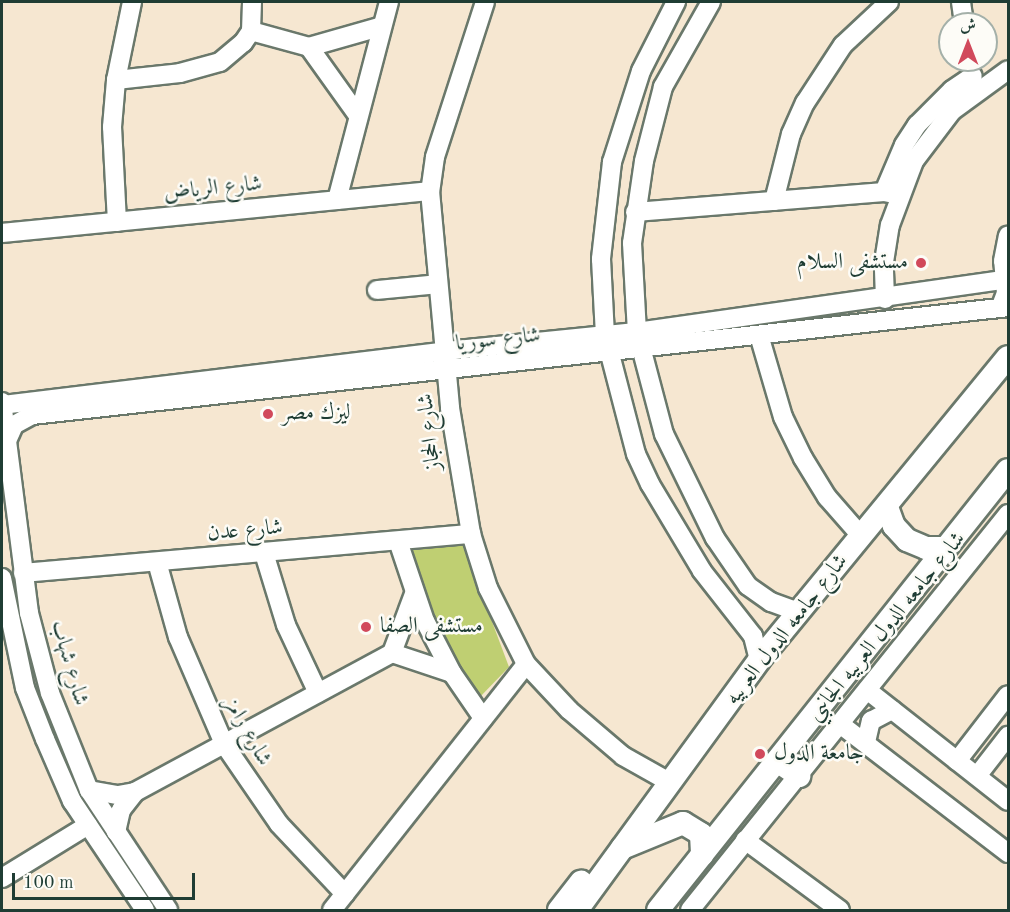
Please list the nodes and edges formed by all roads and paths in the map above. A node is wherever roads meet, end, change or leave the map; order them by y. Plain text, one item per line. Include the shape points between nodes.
1 (132, 2) edge
2 (252, 2) edge
3 (389, 2) edge
4 (485, 2) edge
5 (676, 2) edge
6 (711, 2) edge
7 (889, 2) edge
8 (379, 27) junction
9 (251, 31) junction
10 (309, 47) junction
11 (1008, 70) edge
12 (973, 76) edge
13 (638, 79) junction
14 (116, 80) junction
15 (663, 87) junction
16 (357, 114) junction
17 (622, 126) junction
18 (651, 134) junction
19 (430, 191) junction
20 (892, 193) junction
21 (337, 200) junction
22 (774, 201) junction
23 (635, 212) junction
24 (117, 222) junction
25 (2, 233) edge
26 (1008, 235) edge
27 (1006, 279) edge
28 (438, 284) junction
29 (377, 290) dead end
30 (885, 299) junction
31 (1004, 307) edge
32 (759, 335) junction
33 (638, 341) junction
34 (606, 344) junction
35 (446, 351) junction
36 (1008, 357) edge
37 (448, 369) junction
38 (133, 397) junction
39 (2, 404) edge
40 (6, 443) junction
41 (1006, 477) edge
42 (887, 507) junction
43 (1008, 514) edge
44 (471, 534) junction
45 (862, 537) junction
46 (398, 541) junction
47 (945, 548) junction
48 (264, 553) junction
49 (157, 562) junction
50 (22, 573) junction
51 (2, 578) edge
52 (748, 586) junction
53 (414, 594) junction
54 (2, 597) edge
55 (730, 607) junction
56 (798, 612) junction
57 (392, 652) junction
58 (759, 660) junction
59 (526, 664) junction
60 (452, 673) junction
61 (867, 690) junction
62 (318, 693) junction
63 (1008, 695) edge
64 (892, 710) junction
65 (483, 718) junction
66 (840, 724) junction
67 (1008, 736) edge
68 (866, 742) junction
69 (224, 744) junction
70 (777, 761) junction
71 (957, 761) junction
72 (798, 776) junction
73 (977, 777) junction
74 (671, 783) junction
75 (89, 790) junction
76 (135, 792) junction
77 (1008, 801) edge
78 (86, 821) junction
79 (116, 832) junction
80 (745, 840) junction
81 (627, 846) junction
82 (1008, 853) edge
83 (702, 855) junction
84 (2, 866) edge
85 (2, 878) edge
86 (345, 894) junction
87 (145, 910) edge
88 (168, 910) edge
89 (332, 910) edge
90 (559, 910) edge
91 (577, 910) edge
92 (658, 910) edge
93 (690, 910) edge
94 (840, 910) edge

1 - 14 street
2 - 9 street
3 - 8 street
4 - 19 street, شارع الحجاز via 438,149
5 - 13 street
6 - 15 street
7 - 22 street via 843,45 805,103 791,134
8 - 10 street
8 - 16 street
9 - 10 street
9 - 14 street via 220,62 180,73
10 - 16 street
11 - 12 street
12 - 20 street via 946,95 903,145
13 - 15 street via 651,91
13 - 17 street
14 - 24 street via 112,151
15 - 18 street
16 - 21 street
17 - 18 street via 638,124
17 - 34 street via 603,225
18 - 23 street
19 - 21 street, شارع الرياض
19 - 28 street, شارع الحجاز
20 - 22 street
20 - 30 street
21 - 24 street, شارع الرياض
22 - 23 street
23 - 33 street via 631,271
24 - 25 street, شارع الرياض
26 - 27 street
27 - 30 street, شارع سوريا
27 - 31 street
28 - 29 street
28 - 35 street, شارع الحجاز
30 - 33 street, شارع سوريا
31 - 32 street, شارع سوريا
32 - 33 street, شارع سوريا
32 - 45 street via 783,417 803,458 827,497
33 - 34 street, شارع سوريا
33 - 52 street via 658,415 687,487
34 - 35 street, شارع سوريا
34 - 37 street, شارع سوريا
34 - 55 street via 636,454 650,484 683,543
35 - 37 street, شارع الحجاز
35 - 38 street, شارع سوريا
36 - 42 main road, شارع جامعه الدول العربيه
37 - 38 street, شارع سوريا
37 - 44 street, شارع الحجاز via 455,450
38 - 39 street, شارع سوريا
38 - 40 street, شارع سوريا via 32,415 14,425
39 - 40 street, شارع شهاب
40 - 50 street, شارع شهاب
41 - 47 main road
42 - 45 main road, شارع جامعه الدول العربيه
42 - 47 main road via 894,526 907,540 926,548
43 - 61 street, شارع جامعه الدول العربيه الجانبي
44 - 46 street, شارع عدن
44 - 59 street, شارع الحجاز via 491,597
45 - 56 main road, شارع جامعه الدول العربيه
46 - 48 street, شارع عدن
46 - 53 street
47 - 70 main road
48 - 49 street, شارع عدن
48 - 62 street via 286,625
49 - 50 street, شارع عدن
49 - 69 street, شارع رامز via 178,637
50 - 75 street, شارع شهاب via 50,693
51 - 54 street, شارع شهاب
52 - 55 street via 745,602
52 - 56 street via 771,602
53 - 57 street
53 - 60 street
54 - 78 street, شارع شهاب via 25,688 72,801
55 - 58 street via 753,636
56 - 58 main road, شارع جامعه الدول العربيه
57 - 60 street
57 - 62 street
58 - 74 main road, شارع جامعه الدول العربيه
59 - 65 street
59 - 74 street, شارع الحجاز via 561,703 623,756
60 - 65 street
61 - 64 street
61 - 66 street, شارع جامعه الدول العربيه الجانبي
62 - 69 street
63 - 71 street
64 - 68 street via 872,720
64 - 71 street
65 - 86 street
66 - 68 street
66 - 72 street, شارع جامعه الدول العربيه الجانبي
67 - 73 street
68 - 82 street
69 - 76 street
69 - 86 street, شارع رامز via 279,824
70 - 72 main road
70 - 83 main road
71 - 73 street
72 - 80 street, شارع جامعه الدول العربيه الجانبي
73 - 77 street
74 - 81 main road, شارع جامعه الدول العربيه
75 - 76 street via 118,795
75 - 79 street, شارع شهاب
76 - 79 street via 121,810
78 - 84 street
78 - 85 street
78 - 87 street, شارع شهاب
79 - 88 street, شارع شهاب
80 - 93 street, شارع جامعه الدول العربيه الجانبي
80 - 94 street
81 - 83 main road via 683,824 701,834
81 - 90 main road via 596,864
81 - 91 main road, شارع جامعه الدول العربيه
83 - 92 main road
86 - 89 street

